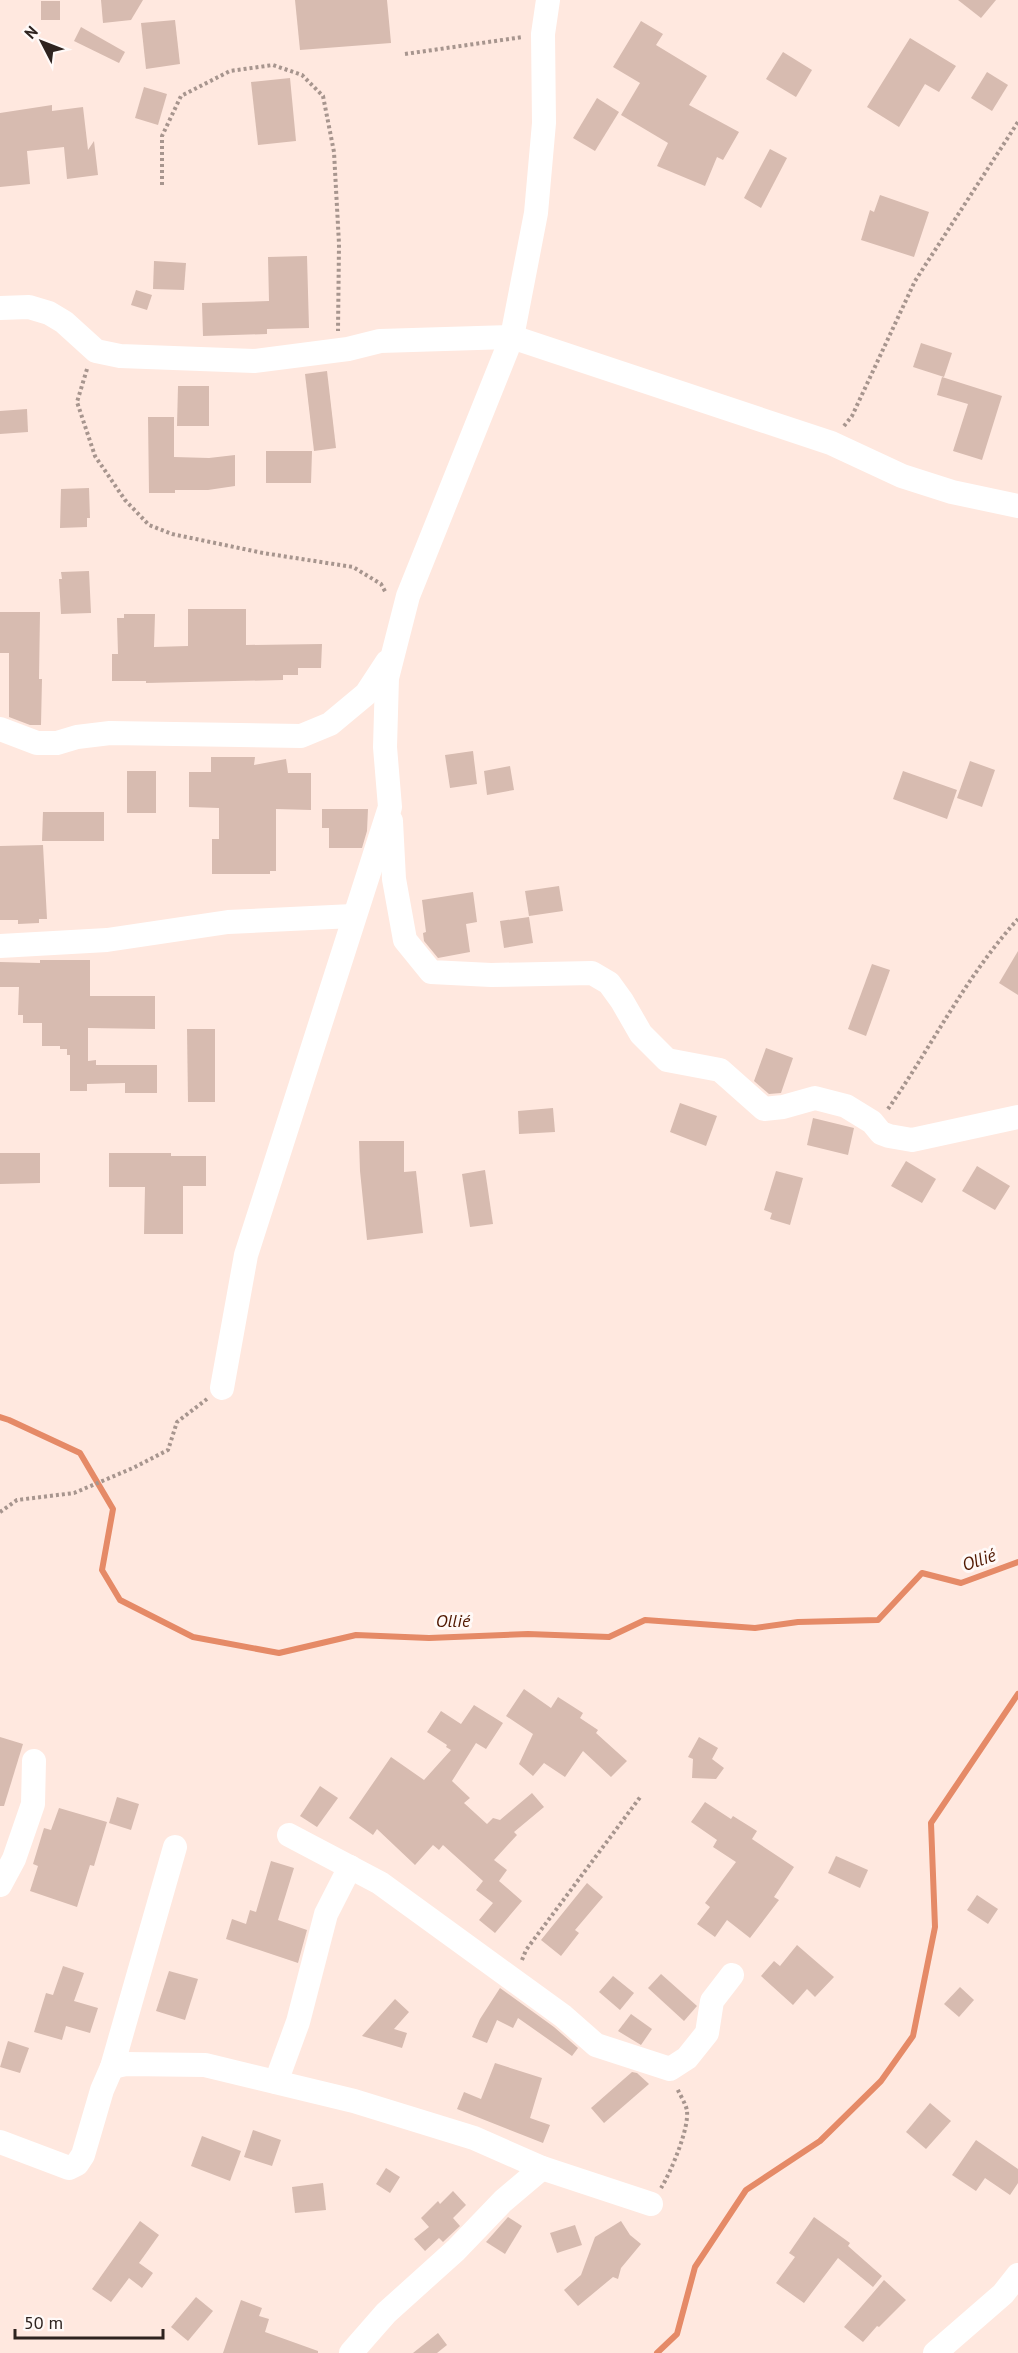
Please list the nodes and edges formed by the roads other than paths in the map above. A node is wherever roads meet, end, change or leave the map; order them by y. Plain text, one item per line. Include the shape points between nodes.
1 (548, 0) edge
2 (0, 308) edge
3 (512, 337) junction
4 (1018, 506) edge
5 (393, 652) junction
6 (0, 729) edge
7 (390, 807) junction
8 (353, 916) junction
9 (0, 946) edge
10 (1018, 1117) edge
11 (222, 1388) road end
12 (33, 1761) dead end
13 (289, 1835) dead end
14 (175, 1847) dead end
15 (350, 1867) junction
16 (0, 1885) edge
17 (732, 1975) dead end
18 (112, 2067) junction
19 (276, 2082) junction
20 (0, 2142) edge
21 (542, 2168) junction
22 (651, 2204) road end
23 (1018, 2275) edge
24 (351, 2353) edge
25 (935, 2353) edge

1 - 3 street via 543,34 544,123 536,213
2 - 3 street via 29,307 49,313 96,351 120,356 254,362 398,339
3 - 4 street via 831,444 902,476
3 - 5 street via 408,596
5 - 6 street via 366,694 330,724 301,736 110,733 38,743
5 - 7 street via 387,678 385,747
7 - 8 street
7 - 10 street via 394,879 405,940 431,972 592,973 609,983 641,1034 667,1060 720,1070 764,1109 815,1098 846,1106 889,1136 912,1140
8 - 9 street via 228,922 107,940
8 - 11 street via 246,1255
12 - 16 street via 33,1804 14,1859
13 - 15 street
14 - 18 street
15 - 17 street via 380,1883 563,2016 596,2045 670,2069 687,2058 707,2033 712,2001
15 - 19 street via 326,1914 298,2022
18 - 19 street via 205,2065
18 - 20 street via 77,2164 69,2168
19 - 21 street via 474,2138
21 - 22 street
21 - 24 street via 386,2313
23 - 25 street via 1003,2294

